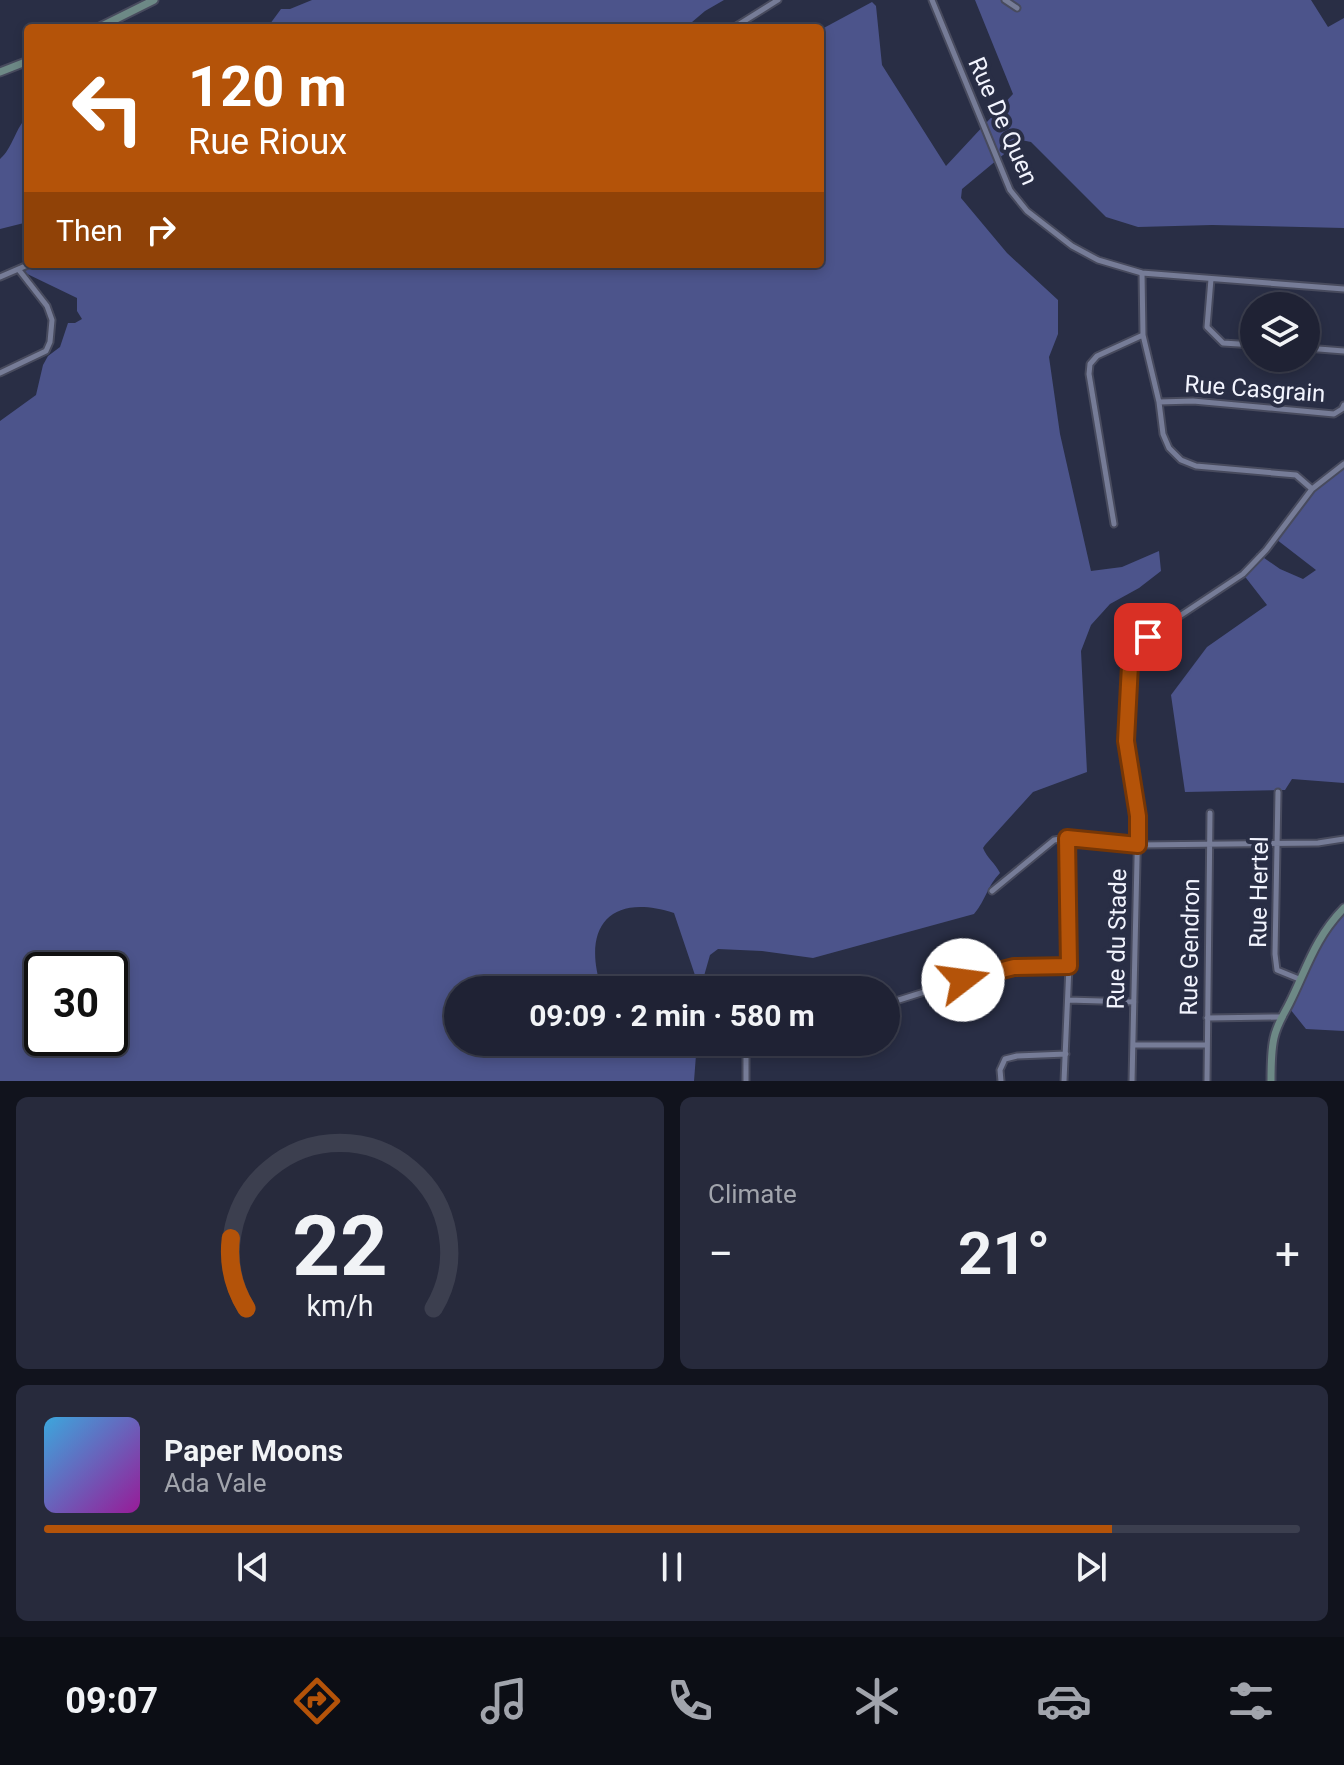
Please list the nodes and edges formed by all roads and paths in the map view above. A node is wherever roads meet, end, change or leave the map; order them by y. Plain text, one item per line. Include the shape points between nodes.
1 (154, 0) edge
2 (778, 0) edge
3 (932, 0) edge
4 (1005, 0) edge
5 (1017, 8) dead end
6 (106, 24) edge
7 (739, 24) edge
8 (24, 63) edge
9 (0, 72) edge
10 (24, 267) edge
11 (19, 270) junction
12 (1142, 273) junction
13 (0, 277) edge
14 (1211, 279) junction
15 (1344, 289) edge
16 (1143, 335) junction
17 (1240, 344) edge
18 (1320, 349) edge
19 (1344, 351) edge
20 (0, 373) edge
21 (1159, 402) junction
22 (1344, 405) edge
23 (1344, 464) edge
24 (1312, 489) junction
25 (1114, 524) dead end
26 (1278, 792) dead end
27 (1210, 813) dead end
28 (1067, 838) junction
29 (1344, 839) edge
30 (1209, 844) junction
31 (1277, 844) junction
32 (1138, 845) junction
33 (992, 891) dead end
34 (1344, 908) edge
35 (1069, 966) junction
36 (1299, 979) junction
37 (900, 1000) edge
38 (1068, 1000) junction
39 (1134, 1002) junction
40 (1279, 1017) junction
41 (1207, 1018) junction
42 (1133, 1045) junction
43 (1207, 1045) junction
44 (1066, 1054) junction
45 (746, 1056) edge
46 (746, 1081) edge
47 (1001, 1081) edge
48 (1064, 1081) edge
49 (1132, 1081) edge
50 (1207, 1081) edge
51 (1271, 1081) edge

1 - 6 street
2 - 7 street
3 - 12 street, Rue De Quen via 1010,190 1027,211 1072,246
4 - 5 street
8 - 9 street
10 - 11 street
11 - 13 street
11 - 20 street via 47,306 50,342 46,351
12 - 14 street, Rue De Quen
12 - 16 street
14 - 15 street, Rue De Quen
14 - 17 street via 1207,327 1223,343
16 - 21 street
16 - 25 street via 1090,364
18 - 19 street
21 - 22 street, Rue Casgrain via 1334,414
21 - 24 street via 1163,434 1181,460 1214,469 1296,475
23 - 24 street, Rue du Stade
24 - 32 street, Rue du Stade via 1243,574 1148,637 1130,665 1126,741
26 - 31 street, Rue Hertel
27 - 30 street, Rue Gendron
28 - 32 street
28 - 33 street via 1044,847
28 - 35 street
29 - 31 street
30 - 31 street
30 - 32 street
30 - 41 street, Rue Gendron
31 - 36 street, Rue Hertel via 1277,970
32 - 39 street, Rue du Stade
34 - 36 street via 1331,921
35 - 37 street via 1001,969
35 - 38 street
36 - 40 street
38 - 39 street
38 - 44 street
39 - 42 street, Rue du Stade
40 - 41 street
40 - 51 street
41 - 43 street, Rue Gendron
42 - 43 street
42 - 49 street, Rue du Stade
43 - 50 street, Rue Gendron
44 - 47 street via 1005,1059
44 - 48 street
45 - 46 street

